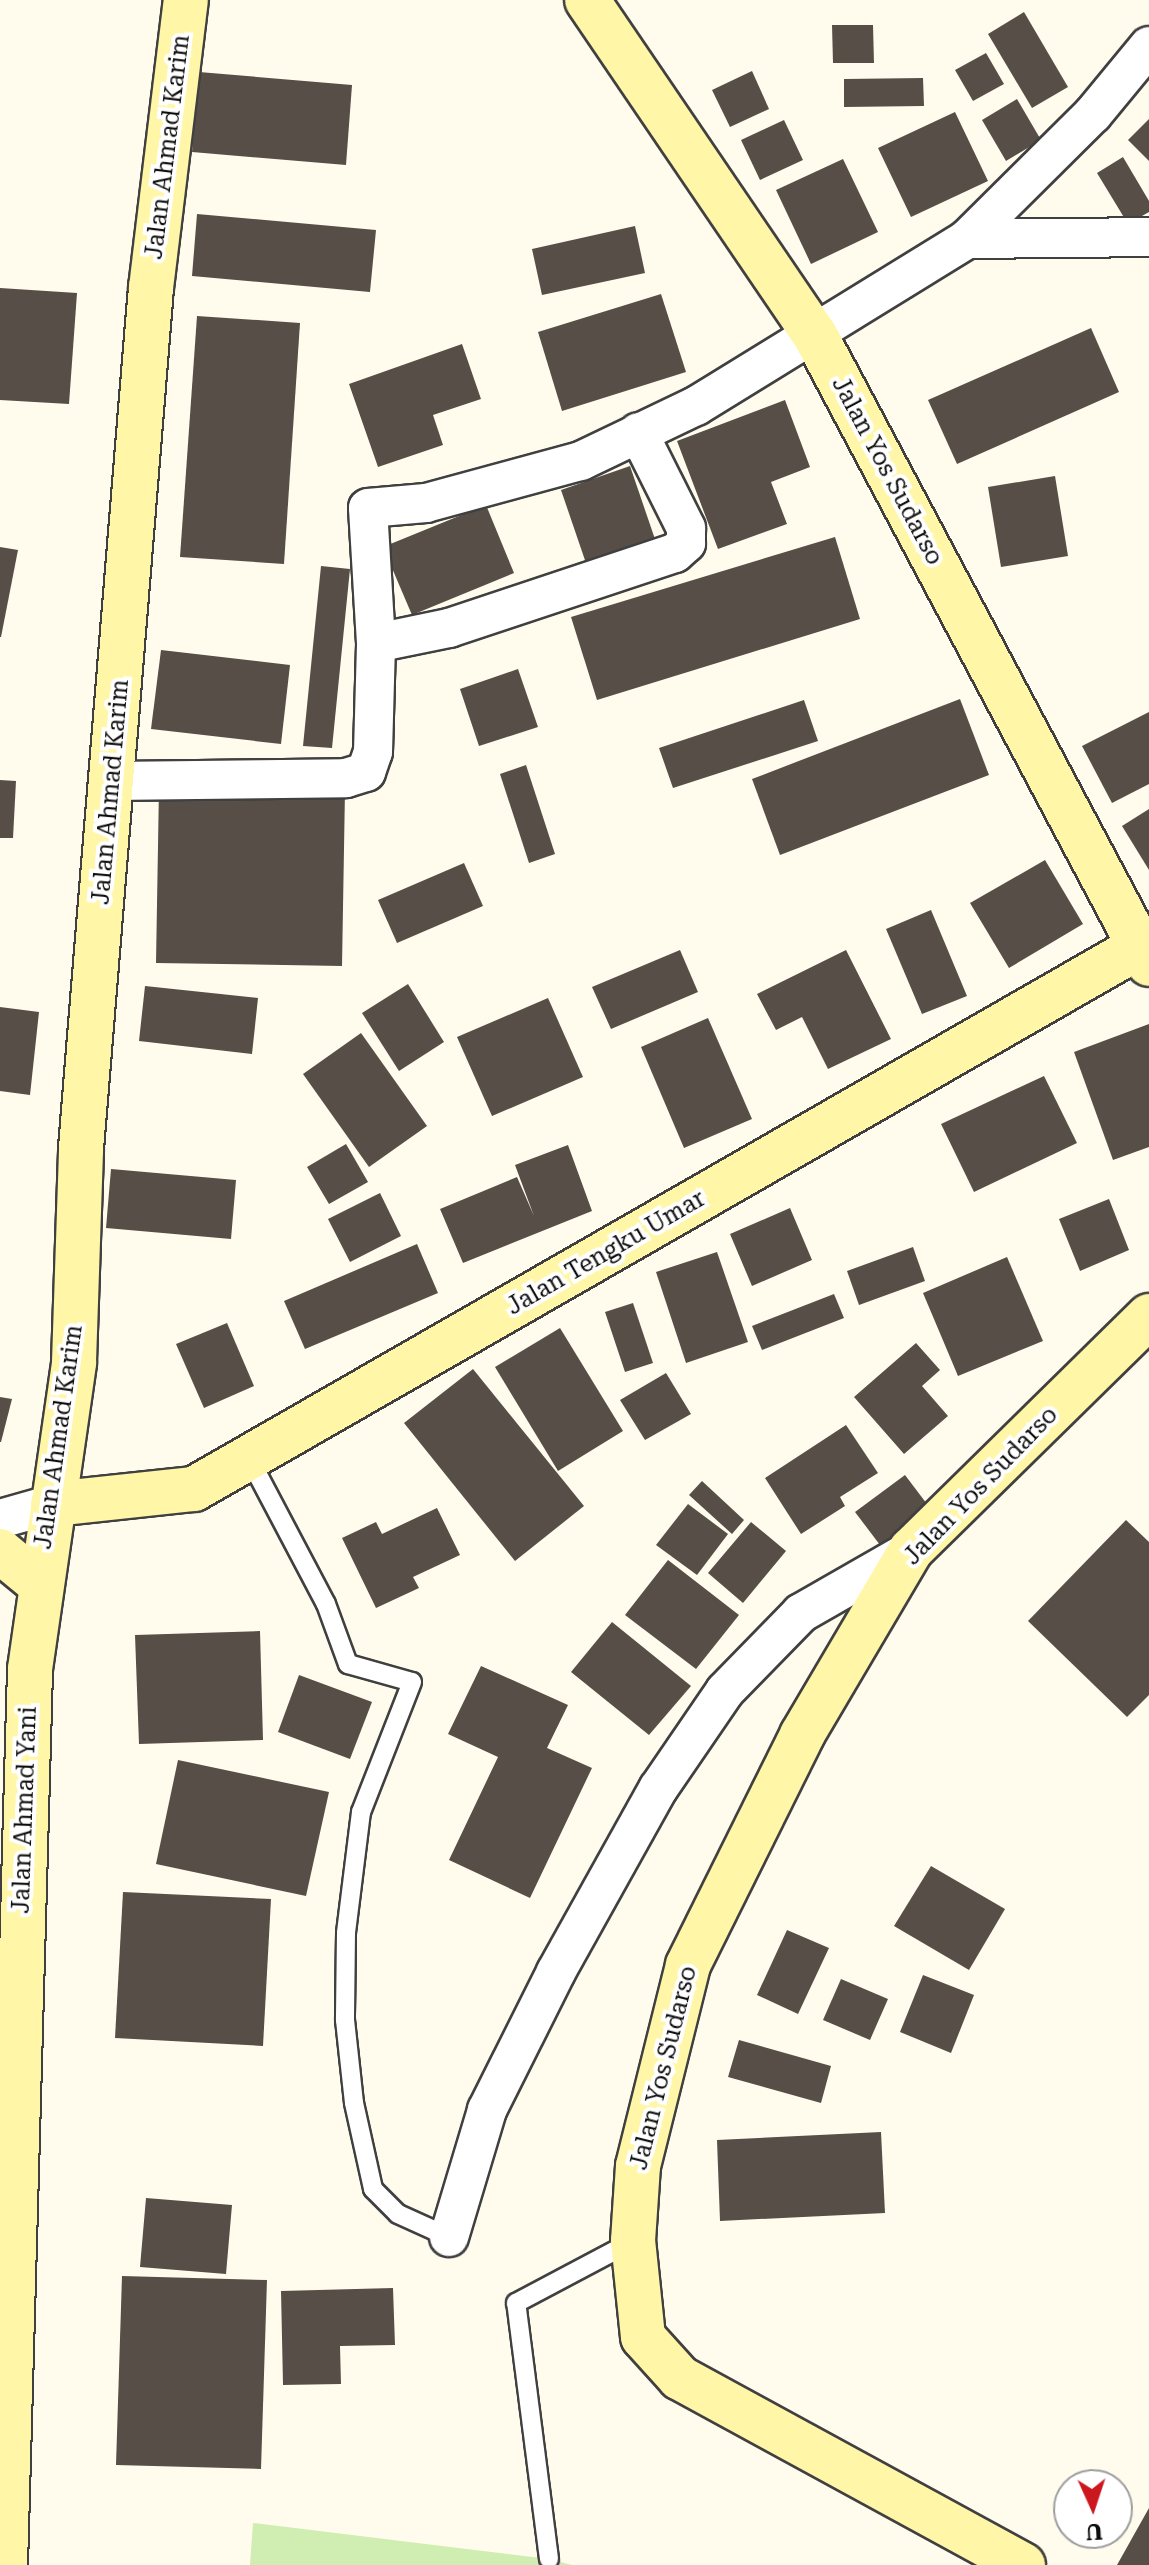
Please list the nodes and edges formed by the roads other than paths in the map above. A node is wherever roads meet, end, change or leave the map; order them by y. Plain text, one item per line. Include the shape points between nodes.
1 (186, 0) edge
2 (587, 0) edge
3 (1149, 46) edge
4 (1149, 237) edge
5 (967, 239) junction
6 (815, 335) junction
7 (638, 432) junction
8 (376, 643) junction
9 (111, 781) junction
10 (1146, 951) edge
11 (1149, 1317) edge
12 (249, 1458) junction
13 (53, 1504) junction
14 (0, 1519) edge
15 (911, 1550) junction
16 (0, 1551) edge
17 (39, 1583) junction
18 (449, 2237) joint
19 (633, 2241) junction
20 (549, 2559) dead end
21 (5, 2565) edge
22 (1023, 2565) edge

1 - 9 main road, Jalan Ahmad Karim via 151,288
2 - 6 main road, Jalan Yos Sudarso
3 - 5 street via 1093,114
4 - 5 street
5 - 6 street
6 - 7 street via 696,406
6 - 10 main road, Jalan Yos Sudarso
7 - 8 street via 581,461 426,503 368,508
7 - 8 street via 686,528 686,543 675,553 449,628
8 - 9 street via 373,752 366,772 346,778
9 - 13 main road, Jalan Ahmad Karim via 81,1148 74,1362
10 - 12 main road, Jalan Tengku Umar
11 - 15 main road, Jalan Yos Sudarso
12 - 13 main road, Jalan Tengku Umar via 194,1489
12 - 18 lane via 326,1604 348,1664 412,1682 361,1812 346,1933 345,2020 354,2103 373,2189 398,2214
13 - 14 street
13 - 17 main road, Jalan Ahmad Karim
15 - 18 street via 801,1613 725,1691 658,1789 487,2110
15 - 19 main road, Jalan Yos Sudarso via 802,1735 688,1965 638,2166
16 - 17 main road
17 - 21 main road, Jalan Ahmad Yani via 27,1761
19 - 20 lane via 516,2303
19 - 22 main road, Jalan Yos Sudarso via 643,2337 680,2378

